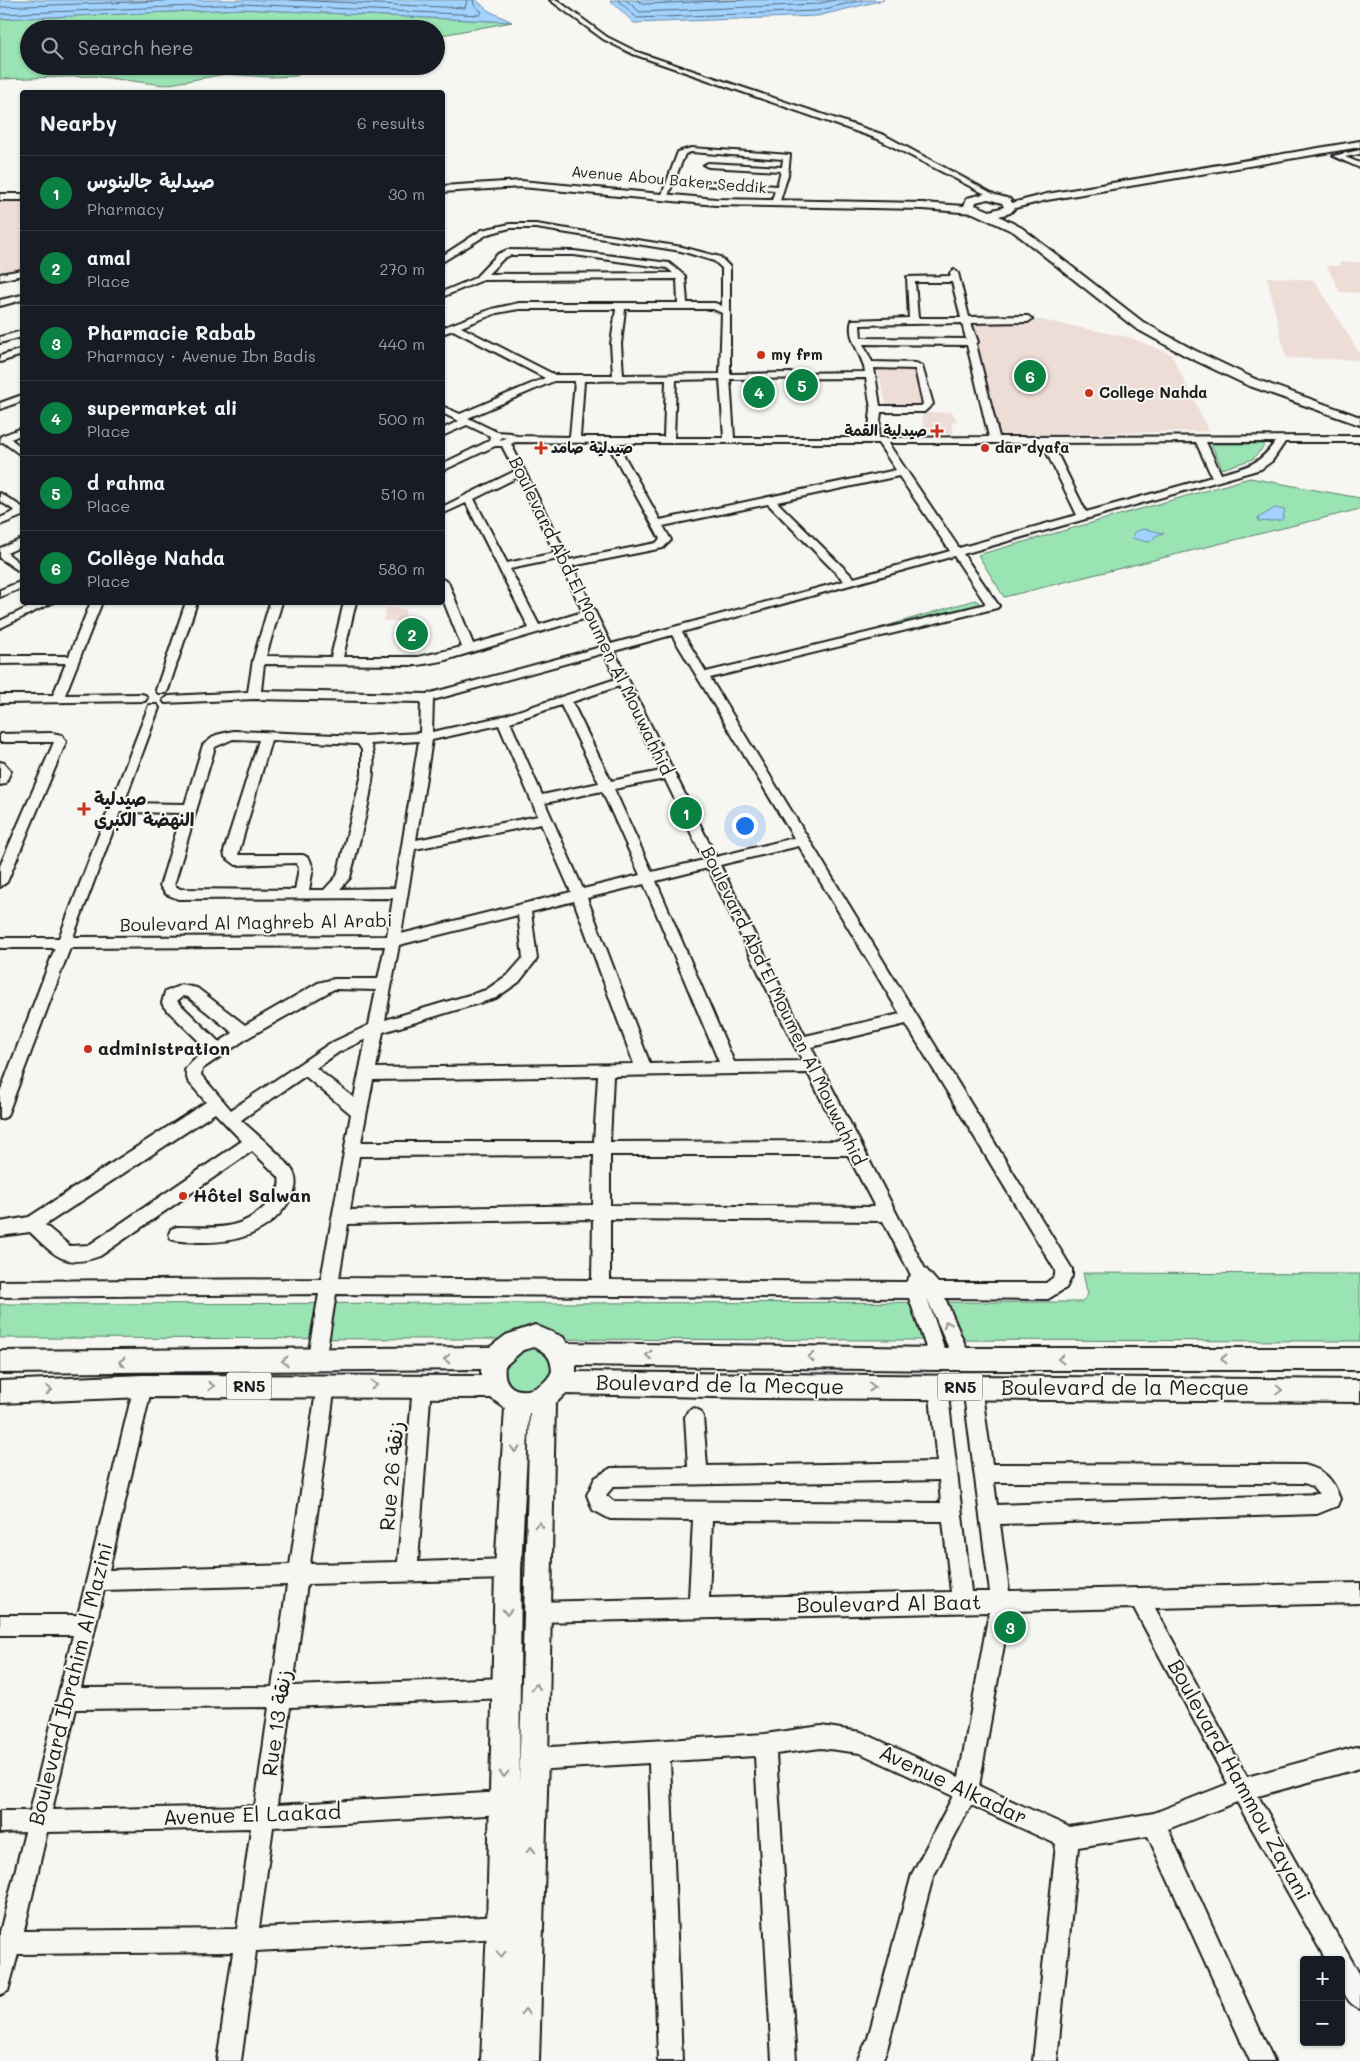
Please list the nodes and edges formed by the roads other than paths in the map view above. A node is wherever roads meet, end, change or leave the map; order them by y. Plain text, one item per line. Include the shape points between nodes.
1 (553, 0) edge
2 (1360, 144) edge
3 (713, 151) junction
4 (1360, 152) edge
5 (708, 165) junction
6 (1360, 166) edge
7 (735, 169) junction
8 (784, 172) junction
9 (702, 183) junction
10 (732, 185) junction
11 (967, 185) junction
12 (779, 188) junction
13 (445, 189) edge
14 (0, 197) edge
15 (20, 197) edge
16 (1047, 197) junction
17 (663, 198) junction
18 (998, 198) junction
19 (696, 200) junction
20 (775, 204) junction
21 (974, 206) junction
22 (1011, 207) junction
23 (1018, 230) junction
24 (445, 258) edge
25 (20, 273) edge
26 (682, 276) junction
27 (0, 277) edge
28 (481, 277) junction
29 (445, 294) edge
30 (20, 298) edge
31 (0, 303) edge
32 (621, 306) junction
33 (683, 306) junction
34 (726, 312) junction
35 (967, 319) junction
36 (914, 320) junction
37 (1028, 320) dead end
38 (454, 327) junction
39 (445, 330) edge
40 (20, 335) edge
41 (0, 340) edge
42 (857, 341) junction
43 (973, 342) junction
44 (20, 353) edge
45 (0, 359) edge
46 (869, 364) junction
47 (618, 376) junction
48 (870, 376) junction
49 (580, 377) junction
50 (671, 377) junction
51 (725, 377) junction
52 (553, 378) junction
53 (20, 399) edge
54 (0, 406) edge
55 (876, 410) junction
56 (445, 411) edge
57 (462, 420) junction
58 (1360, 421) edge
59 (445, 431) edge
60 (20, 432) edge
61 (1199, 438) junction
62 (2, 439) edge
63 (575, 439) junction
64 (610, 439) junction
65 (1282, 439) junction
66 (1360, 439) edge
67 (503, 440) junction
68 (669, 440) junction
69 (995, 440) junction
70 (1046, 440) junction
71 (729, 441) junction
72 (877, 441) junction
73 (20, 452) edge
74 (445, 467) edge
75 (520, 472) junction
76 (902, 472) junction
77 (1218, 478) junction
78 (0, 496) edge
79 (469, 499) junction
80 (770, 500) junction
81 (445, 510) edge
82 (20, 511) edge
83 (20, 513) edge
84 (1083, 516) junction
85 (0, 522) edge
86 (657, 524) junction
87 (20, 543) edge
88 (958, 552) junction
89 (0, 553) edge
90 (563, 560) junction
91 (504, 567) junction
92 (20, 568) edge
93 (852, 582) junction
94 (20, 585) edge
95 (445, 589) edge
96 (0, 594) edge
97 (43, 605) edge
98 (96, 605) edge
99 (191, 605) edge
100 (275, 605) edge
101 (349, 605) edge
102 (589, 614) junction
103 (0, 625) edge
104 (535, 628) junction
105 (675, 630) junction
106 (469, 649) junction
107 (607, 650) junction
108 (74, 658) junction
109 (0, 660) edge
110 (259, 660) junction
111 (336, 660) junction
112 (703, 676) junction
113 (622, 681) junction
114 (166, 695) junction
115 (254, 695) junction
116 (141, 698) junction
117 (427, 698) junction
118 (0, 699) edge
119 (57, 699) junction
120 (565, 700) junction
121 (153, 708) junction
122 (503, 720) junction
123 (266, 736) junction
124 (426, 737) junction
125 (0, 738) edge
126 (362, 740) junction
127 (0, 766) edge
128 (667, 774) junction
129 (0, 781) edge
130 (608, 786) junction
131 (538, 800) junction
132 (115, 807) junction
133 (190, 808) junction
134 (546, 819) junction
135 (802, 840) junction
136 (408, 846) junction
137 (713, 864) junction
138 (650, 879) junction
139 (0, 882) edge
140 (401, 892) junction
141 (301, 895) junction
142 (327, 895) junction
143 (579, 896) junction
144 (524, 910) junction
145 (393, 942) junction
146 (0, 943) edge
147 (64, 944) junction
148 (384, 985) junction
149 (910, 1017) junction
150 (376, 1028) junction
151 (244, 1033) junction
152 (801, 1043) junction
153 (218, 1050) junction
154 (813, 1067) junction
155 (306, 1068) junction
156 (729, 1068) junction
157 (644, 1069) junction
158 (606, 1070) junction
159 (368, 1074) junction
160 (6, 1084) edge
161 (217, 1103) junction
162 (360, 1112) junction
163 (0, 1113) edge
164 (230, 1119) junction
165 (255, 1142) junction
166 (602, 1148) junction
167 (854, 1148) junction
168 (352, 1149) junction
169 (601, 1212) junction
170 (888, 1214) junction
171 (341, 1217) junction
172 (33, 1224) junction
173 (0, 1229) edge
174 (177, 1234) dead end
175 (916, 1280) junction
176 (330, 1286) junction
177 (601, 1287) junction
178 (932, 1288) junction
179 (0, 1289) edge
180 (562, 1354) junction
181 (496, 1358) junction
182 (950, 1359) junction
183 (1360, 1359) edge
184 (316, 1361) junction
185 (0, 1362) edge
186 (326, 1385) junction
187 (422, 1385) junction
188 (143, 1386) junction
189 (938, 1387) junction
190 (972, 1387) junction
191 (1360, 1391) edge
192 (0, 1392) edge
193 (530, 1392) junction
194 (694, 1417) dead end
195 (948, 1472) junction
196 (984, 1473) junction
197 (698, 1476) junction
198 (702, 1510) junction
199 (952, 1512) junction
200 (989, 1515) junction
201 (508, 1569) junction
202 (407, 1571) junction
203 (299, 1574) junction
204 (96, 1580) junction
205 (1360, 1593) edge
206 (1140, 1600) junction
207 (962, 1603) junction
208 (1001, 1603) junction
209 (699, 1608) junction
210 (537, 1612) junction
211 (0, 1625) edge
212 (86, 1625) junction
213 (506, 1688) junction
214 (281, 1697) junction
215 (68, 1699) junction
216 (765, 1744) junction
217 (659, 1751) junction
218 (534, 1760) junction
219 (1358, 1761) edge
220 (1242, 1789) junction
221 (967, 1792) junction
222 (504, 1803) junction
223 (264, 1817) junction
224 (39, 1821) junction
225 (0, 1822) edge
226 (1154, 1824) junction
227 (1068, 1838) junction
228 (502, 1927) junction
229 (246, 1940) junction
230 (5, 1943) edge
231 (1337, 1956) edge
232 (1345, 1971) edge
233 (0, 1983) edge
234 (1360, 1997) edge
235 (229, 2061) edge
236 (497, 2061) edge
237 (523, 2061) edge
238 (670, 2061) edge
239 (784, 2061) edge
240 (869, 2061) edge
241 (1045, 2061) edge
242 (1262, 2061) edge

1 - 11 street via 600,34 647,58 880,136 932,161
2 - 16 main road
3 - 5 street
3 - 8 street via 786,156
3 - 17 street via 682,152
4 - 6 street via 1337,156
5 - 7 street
5 - 9 street
7 - 8 street
7 - 10 street
8 - 12 street
9 - 10 street
9 - 19 street
10 - 12 street
11 - 18 street
11 - 21 street
12 - 20 street
13 - 17 main road, Avenue Abou Baker Seddik via 521,184
14 - 15 main road
16 - 18 main road
16 - 22 main road
17 - 19 main road, Avenue Abou Baker Seddik
18 - 21 main road via 981,197
18 - 22 main road
19 - 20 main road, Avenue Abou Baker Seddik
20 - 21 main road, Avenue Abou Baker Seddik
21 - 22 main road via 1001,213
21 - 23 main road
22 - 23 main road
23 - 58 main road via 1139,325 1218,368
24 - 34 street via 485,232 510,226 536,226 682,249 717,259 726,267
25 - 27 street
26 - 28 street
26 - 28 street via 665,264 574,253 522,252 505,254
26 - 33 street
28 - 29 street
30 - 31 street
32 - 33 street
32 - 38 street via 512,307
32 - 47 street via 616,344
33 - 34 street via 710,305
34 - 51 street
35 - 36 street
35 - 36 street via 955,276 910,279
35 - 37 street
35 - 43 street
36 - 42 street via 855,322
38 - 39 street
38 - 52 street
40 - 41 street
42 - 43 street
42 - 46 street
43 - 69 street
44 - 45 street
46 - 48 street
46 - 55 street via 919,368 928,404 924,409
47 - 49 street
47 - 50 street
48 - 51 street
48 - 55 street
49 - 52 street
49 - 63 street
50 - 51 street
50 - 68 street
51 - 71 street
52 - 57 street
53 - 54 street
55 - 72 street
56 - 57 street
57 - 59 street
57 - 67 street
60 - 62 street
61 - 65 street
61 - 70 street
61 - 77 street
62 - 73 street
63 - 64 street
63 - 67 street
64 - 68 street
64 - 86 street
65 - 66 street
65 - 77 street via 1268,459 1257,466
67 - 74 street
67 - 75 street, Boulevard Abd El Moumen Al Mouwahhid
68 - 71 street
69 - 70 street
69 - 72 street
70 - 84 street
71 - 72 street
72 - 76 street
75 - 79 street
75 - 90 street, Boulevard Abd El Moumen Al Mouwahhid
76 - 80 street
76 - 88 street
77 - 84 street
78 - 82 street
79 - 81 street
79 - 91 street
80 - 86 street
80 - 93 street
83 - 85 street
84 - 88 street
86 - 90 street via 666,540 660,546
87 - 89 street
88 - 93 street
88 - 112 street via 992,606
89 - 92 street
90 - 91 street
90 - 102 street, Boulevard Abd El Moumen Al Mouwahhid
91 - 104 street
93 - 105 street
94 - 96 street
95 - 106 street
97 - 103 street
98 - 108 street
99 - 114 street
100 - 110 street
101 - 111 street
102 - 104 street
102 - 107 street, Boulevard Abd El Moumen Al Mouwahhid
104 - 106 street
105 - 107 street
105 - 112 street
106 - 111 street via 418,661
107 - 113 street, Boulevard Abd El Moumen Al Mouwahhid
107 - 117 street
108 - 109 street
108 - 119 street
110 - 111 street
110 - 115 street
112 - 135 street
113 - 120 street
113 - 128 street, Boulevard Abd El Moumen Al Mouwahhid
114 - 115 street
114 - 116 street via 147,692
114 - 121 street via 163,706
115 - 117 street
116 - 119 street
116 - 121 street via 144,706
117 - 124 street
118 - 119 street
120 - 122 street
120 - 130 street
121 - 132 street
122 - 124 street
122 - 131 street
123 - 126 street
123 - 133 street via 225,736 209,746
123 - 141 street via 232,857 236,860 298,858 304,861 306,868
124 - 126 street
124 - 136 street
125 - 139 street via 52,737 60,742
126 - 142 street via 368,750 368,774 343,878
127 - 129 street via 5,771
128 - 130 street
128 - 137 street, Boulevard Abd El Moumen Al Mouwahhid
130 - 131 street
130 - 138 street
131 - 134 street
132 - 133 street
132 - 147 street
133 - 141 street via 167,886 171,891 178,894
134 - 136 street
134 - 143 street
135 - 137 street, Boulevard Al Maghreb Al Arabi
135 - 149 street
136 - 140 street
137 - 138 street, Boulevard Al Maghreb Al Arabi
137 - 152 street, Boulevard Abd El Moumen Al Mouwahhid
138 - 143 street, Boulevard Al Maghreb Al Arabi
138 - 156 street
140 - 142 street
140 - 145 street
141 - 142 street
143 - 144 street, Boulevard Al Maghreb Al Arabi
143 - 157 street
144 - 145 street, Boulevard Al Maghreb Al Arabi
144 - 150 street via 530,959 514,978 490,994
145 - 147 street, Boulevard Al Maghreb Al Arabi
145 - 148 street
146 - 147 street, Boulevard Al Maghreb Al Arabi
147 - 160 street
148 - 150 street
148 - 151 street via 334,984 324,987
149 - 152 street
149 - 178 street via 1064,1274 1057,1286 1048,1291
150 - 155 street via 334,1048
150 - 159 street
151 - 153 street
151 - 153 street via 192,992 181,990 170,996 169,1003
152 - 154 street, Boulevard Abd El Moumen Al Mouwahhid
153 - 161 street via 193,1070 194,1077
154 - 156 street
154 - 167 street, Boulevard Abd El Moumen Al Mouwahhid
155 - 162 street
155 - 164 street
156 - 157 street
157 - 158 street
158 - 159 street
158 - 166 street
159 - 162 street
160 - 163 street
161 - 164 street
161 - 172 street
162 - 168 street
164 - 165 street
165 - 172 street via 84,1256 67,1254
165 - 174 street via 286,1174 287,1189 275,1206 262,1219 242,1231
166 - 167 street
166 - 168 street
166 - 169 street
167 - 170 street, Boulevard Abd El Moumen Al Mouwahhid
168 - 171 street
169 - 170 street
169 - 171 street
169 - 177 street
170 - 175 street, Boulevard Abd El Moumen Al Mouwahhid
171 - 176 street
172 - 173 street
175 - 177 street
175 - 178 street
175 - 182 street, Boulevard Abd El Moumen Al Mouwahhid
176 - 177 street
176 - 179 street
176 - 184 street
182 -> 178 street
180 - 181 main road via 546,1339 529,1337 512,1342
182 -> 180 main road, Boulevard de la Mecque / RN5
180 - 193 main road via 564,1368
181 -> 184 main road, RN5
181 - 193 main road via 494,1378
183 -> 182 main road, Boulevard de la Mecque / RN5
184 -> 185 main road, RN5
186 -> 187 main road, Boulevard de la Mecque / RN5
188 -> 186 main road, Boulevard de la Mecque / RN5
186 - 203 street, Rue 13 زنقة
187 - 193 main road, Boulevard de la Mecque / RN5
187 - 202 street, Rue 26 زنقة
192 -> 188 main road, Boulevard de la Mecque / RN5
188 - 204 street, Boulevard Ibrahim Al Mazini
189 - 190 main road, Boulevard de la Mecque / RN5
193 -> 189 main road, Boulevard de la Mecque / RN5 via 708,1387
189 - 195 street
190 -> 191 main road, Boulevard de la Mecque / RN5
190 - 196 street
193 -> 201 main road
210 -> 193 main road
194 - 197 street
195 - 197 street
195 - 199 street
196 - 200 street
196 - 200 street via 1304,1474 1316,1476 1326,1485 1330,1499 1317,1505
197 - 198 street via 611,1477 597,1489 597,1499 610,1510
198 - 199 street
198 - 209 street
199 - 207 street
200 - 208 street
201 - 202 street
201 -> 213 main road
202 - 203 street
203 - 204 street
203 - 214 street, Rue 13 زنقة
204 - 212 street, Boulevard Ibrahim Al Mazini
205 - 206 street, Boulevard Al Baat
206 - 208 street, Boulevard Al Baat
206 - 220 street, Boulevard Hammou Zayani
207 - 208 street, Boulevard Al Baat
207 - 209 street, Boulevard Al Baat
208 - 221 street
209 - 210 street, Boulevard Al Baat
218 -> 210 main road
211 - 212 street
212 - 215 street, Boulevard Ibrahim Al Mazini
213 - 214 street
213 -> 222 main road
214 - 215 street
214 - 223 street, Rue 13 زنقة
215 - 224 street, Boulevard Ibrahim Al Mazini
216 - 217 street, Avenue Alkadar
216 - 221 street, Avenue Alkadar via 821,1736 861,1743
216 - 239 street
217 - 218 street, Avenue Alkadar
217 - 238 street
237 -> 218 main road
219 - 220 street
220 - 226 street
220 - 231 street, Boulevard Hammou Zayani
221 - 227 street, Avenue Alkadar
221 - 240 street via 923,1874 879,2041
222 - 223 street, Avenue El Laakad
222 - 228 main road
223 - 224 street, Avenue El Laakad
223 - 229 street, Rue 13 زنقة
224 - 225 street, Avenue El Laakad
224 - 230 street, Boulevard Ibrahim Al Mazini
226 - 227 street
226 - 242 street
227 - 241 street
228 - 229 street
228 -> 236 main road
229 - 230 street
229 - 235 street, Rue 13 زنقة
230 - 233 street, Boulevard Ibrahim Al Mazini
232 - 234 street

